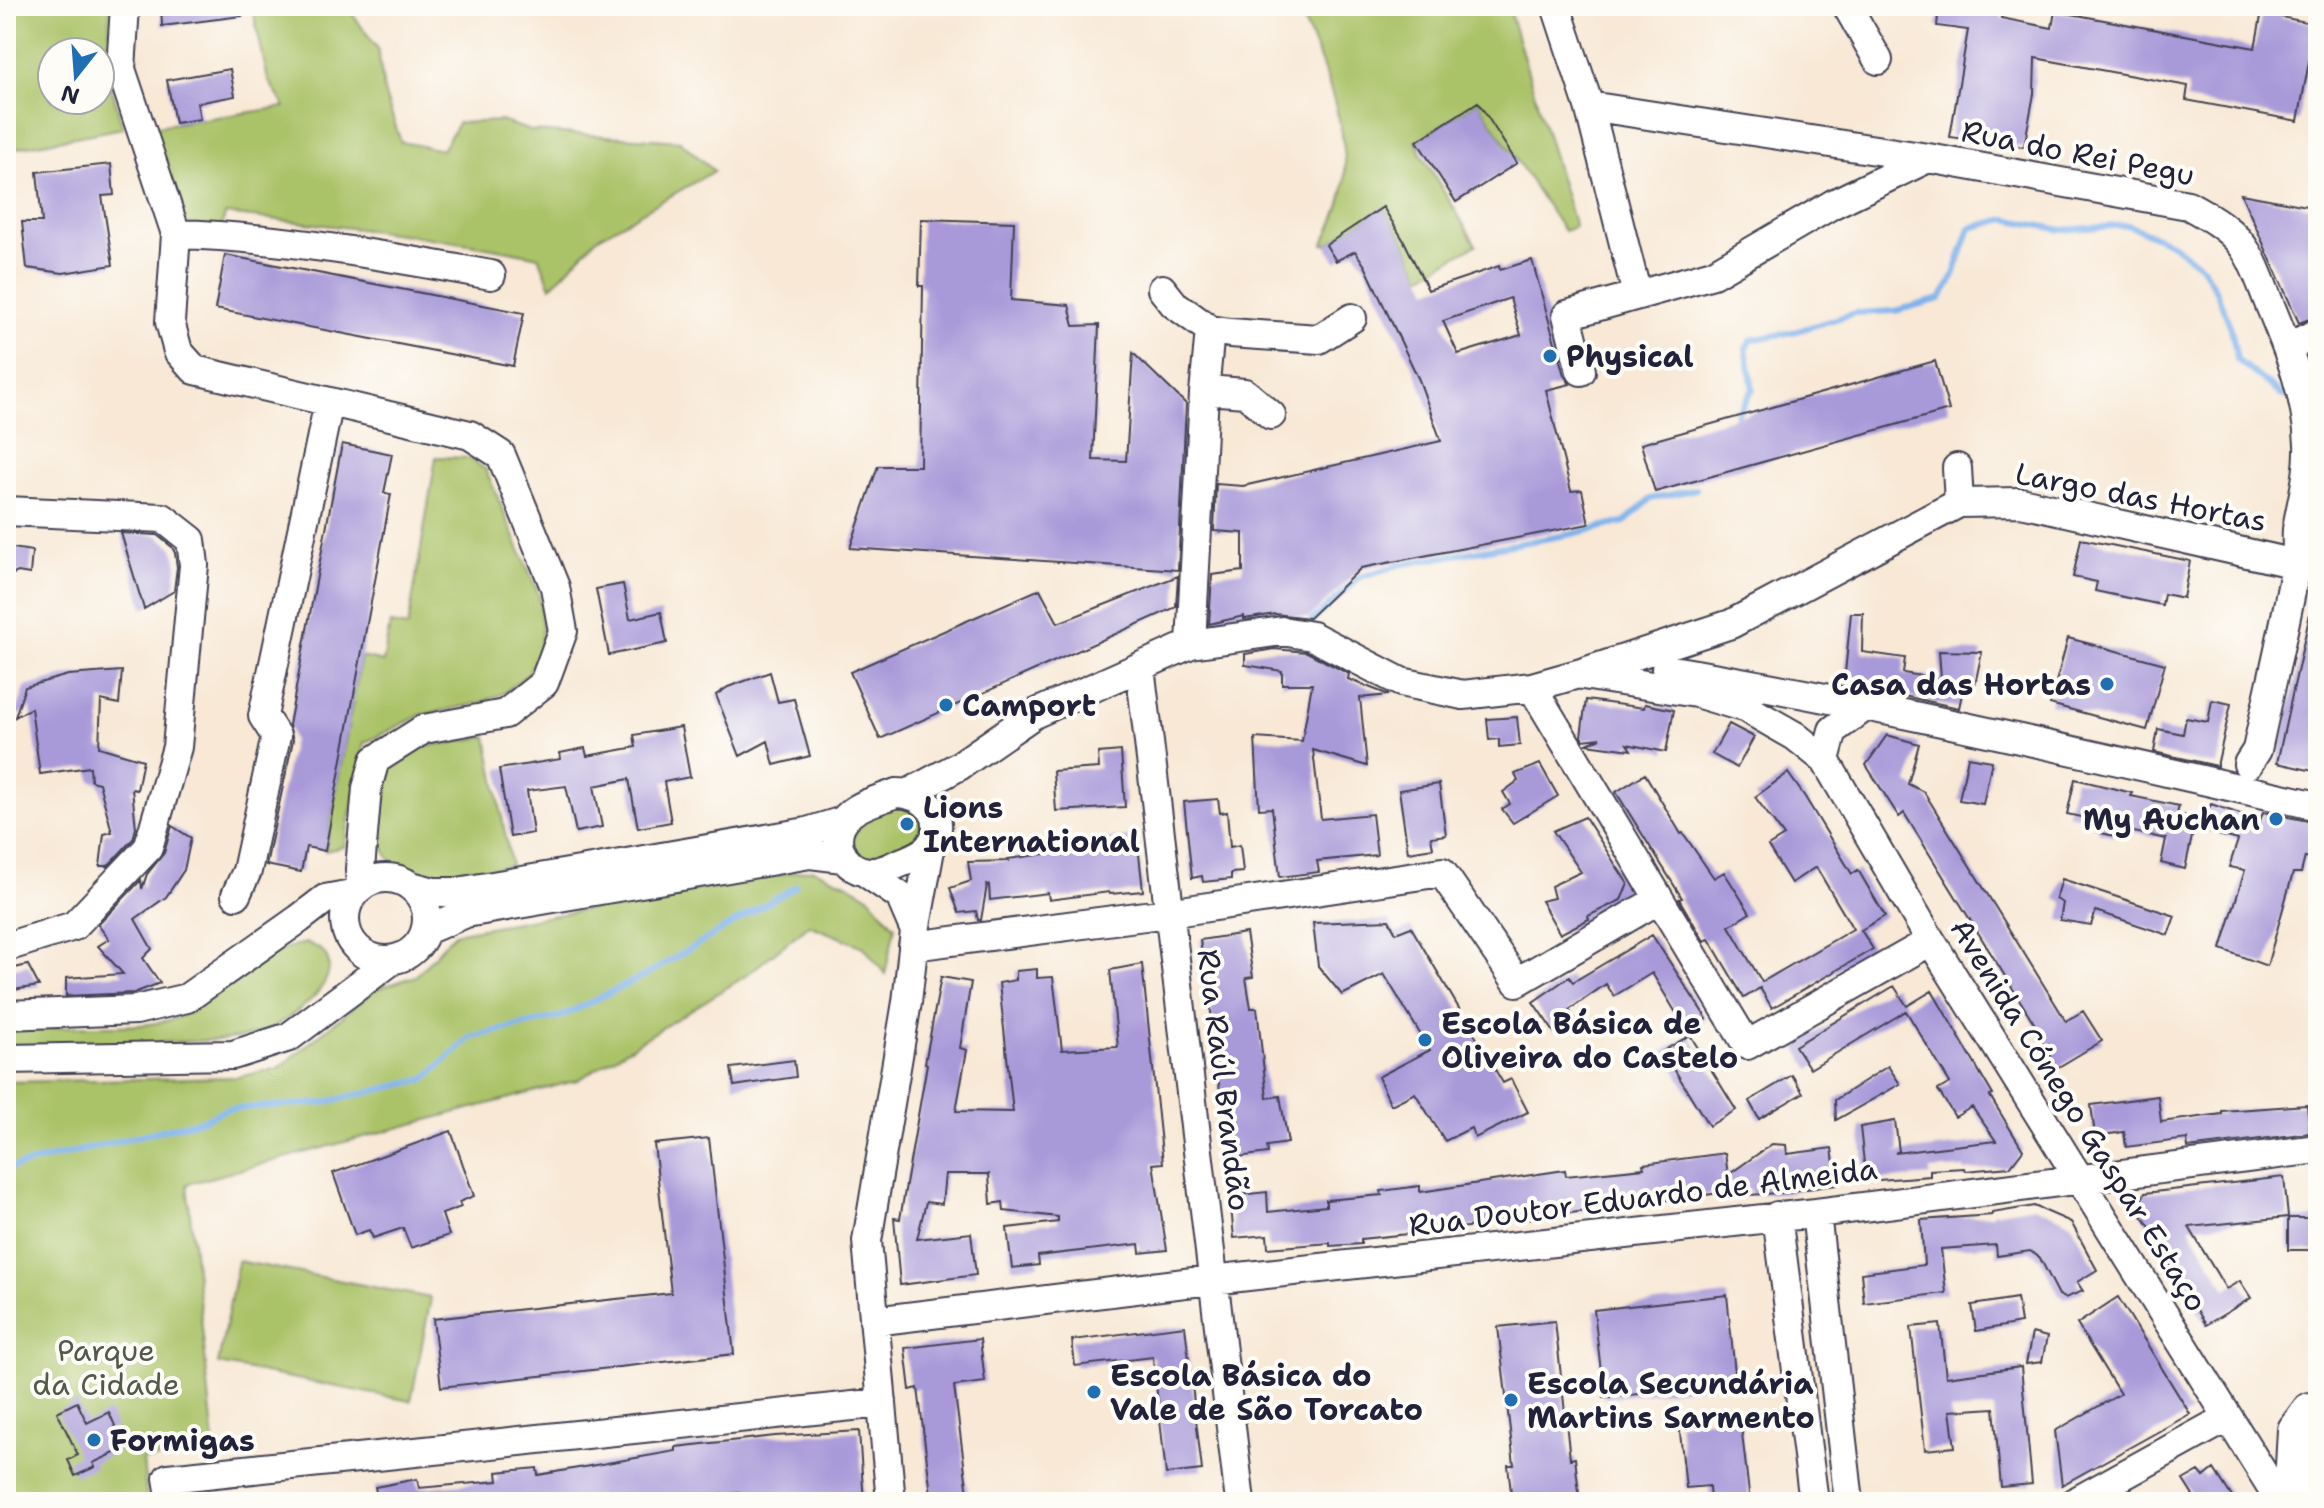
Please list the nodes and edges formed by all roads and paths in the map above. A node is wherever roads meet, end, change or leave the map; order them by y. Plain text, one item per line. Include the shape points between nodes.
1 (125, 6) edge
2 (1556, 6) edge
3 (1847, 6) edge
4 (1878, 60) dead end
5 (1589, 106) junction
6 (1928, 158) junction
7 (176, 234) junction
8 (491, 275) dead end
9 (1162, 289) dead end
10 (1637, 295) junction
11 (1352, 318) dead end
12 (1210, 330) junction
13 (2318, 333) edge
14 (2288, 347) junction
15 (1581, 371) dead end
16 (1204, 393) junction
17 (329, 402) junction
18 (1271, 415) dead end
19 (1957, 468) dead end
20 (1959, 503) junction
21 (6, 511) edge
22 (2302, 572) edge
23 (1731, 624) junction
24 (1191, 644) junction
25 (1140, 667) junction
26 (1578, 674) junction
27 (1717, 677) junction
28 (1532, 687) junction
29 (1865, 707) junction
30 (1825, 760) junction
31 (959, 766) junction
32 (2246, 776) junction
33 (909, 793) junction
34 (2318, 806) edge
35 (843, 821) junction
36 (933, 832) junction
37 (364, 836) junction
38 (854, 865) junction
39 (403, 883) junction
40 (357, 890) junction
41 (236, 895) dead end
42 (1658, 900) junction
43 (1168, 913) junction
44 (299, 919) junction
45 (426, 930) junction
46 (349, 939) junction
47 (914, 939) junction
48 (1931, 941) junction
49 (6, 947) edge
50 (391, 961) junction
51 (337, 1001) junction
52 (6, 1015) edge
53 (6, 1059) edge
54 (2318, 1149) edge
55 (2079, 1178) junction
56 (1816, 1213) junction
57 (1777, 1216) junction
58 (1215, 1280) junction
59 (874, 1321) junction
60 (881, 1403) junction
61 (2318, 1411) edge
62 (2227, 1418) junction
63 (172, 1502) edge
64 (891, 1502) edge
65 (1240, 1502) edge
66 (1814, 1502) edge
67 (1849, 1502) edge
68 (2075, 1502) edge
69 (2281, 1502) edge
70 (2292, 1502) edge

1 - 7 street via 121,69
2 - 5 street
3 - 4 street
5 - 6 street, Rua do Rei Pegu
5 - 10 street
6 - 10 street via 1833,204 1713,274
6 - 14 street, Rua do Rei Pegu via 2188,205 2217,221 2248,254
7 - 8 street via 280,241
7 - 17 street via 170,322 178,351 195,370
9 - 12 street
10 - 15 street via 1567,315
11 - 12 street via 1319,339
12 - 16 street
13 - 14 street
14 - 22 street, Rua do Rei Pegu via 2309,443 2297,531
16 - 18 street via 1245,393
16 - 24 street
17 - 37 street via 470,435 501,455 555,587 563,631 544,683 505,714 424,729 375,760
17 - 41 street via 263,716 276,736 247,871
19 - 20 street
20 - 22 street, Largo das Hortas via 2021,502
20 - 23 street
21 - 49 street via 163,518 191,540 194,565 177,747 148,848 74,926
22 - 32 street, Rua do Rei Pegu via 2279,608
23 - 26 street
23 - 27 street via 1713,640 1710,657
24 - 25 street
24 - 28 street via 1282,631 1312,636 1401,682 1463,695
25 - 31 street via 1034,714
25 - 43 street, Rua Raúl Brandão
26 - 27 street via 1647,666
26 - 28 street
26 - 30 street via 1696,693 1746,708
27 - 29 street
28 - 42 street
29 - 30 street via 1833,730
29 - 32 street
30 - 48 street, Avenida Cónego Gaspar Estaço
31 - 33 street
31 - 36 street
32 - 34 street
33 - 35 street via 853,811
33 - 36 street via 931,807
35 - 38 street via 838,846
35 - 39 street via 807,832 458,892
36 - 38 street via 921,854 878,872
36 - 47 street
37 - 39 street
37 - 40 street
38 - 45 street via 810,854 466,913
38 - 47 street via 900,896
39 - 40 street via 384,878
39 - 45 street via 425,906
40 - 44 street via 325,899
40 - 46 street via 344,914
42 - 43 street via 1517,982 1442,872
42 - 48 street via 1747,1045
43 - 47 street
43 - 58 street, Rua Raúl Brandão
44 - 46 street
44 - 52 street via 187,998 136,1010
45 - 50 street via 413,950
46 - 50 street via 369,958
46 - 51 street
47 - 59 street via 867,1241
48 - 55 street, Avenida Cónego Gaspar Estaço
50 - 51 street
51 - 53 street via 289,1037 233,1055
54 - 55 street, Rua Doutor Eduardo de Almeida
55 - 56 street, Rua Doutor Eduardo de Almeida
55 - 62 street, Avenida Cónego Gaspar Estaço
56 - 57 street, Rua Doutor Eduardo de Almeida
56 - 67 street
57 - 58 street, Rua Doutor Eduardo de Almeida
57 - 66 street
58 - 59 street, Rua Doutor Eduardo de Almeida
58 - 65 street, Rua Raúl Brandão
59 - 60 street
60 - 63 street via 168,1478
60 - 64 street
61 - 70 main road via 2310,1411 2296,1430
62 - 68 street
62 - 69 street, Avenida Cónego Gaspar Estaço

